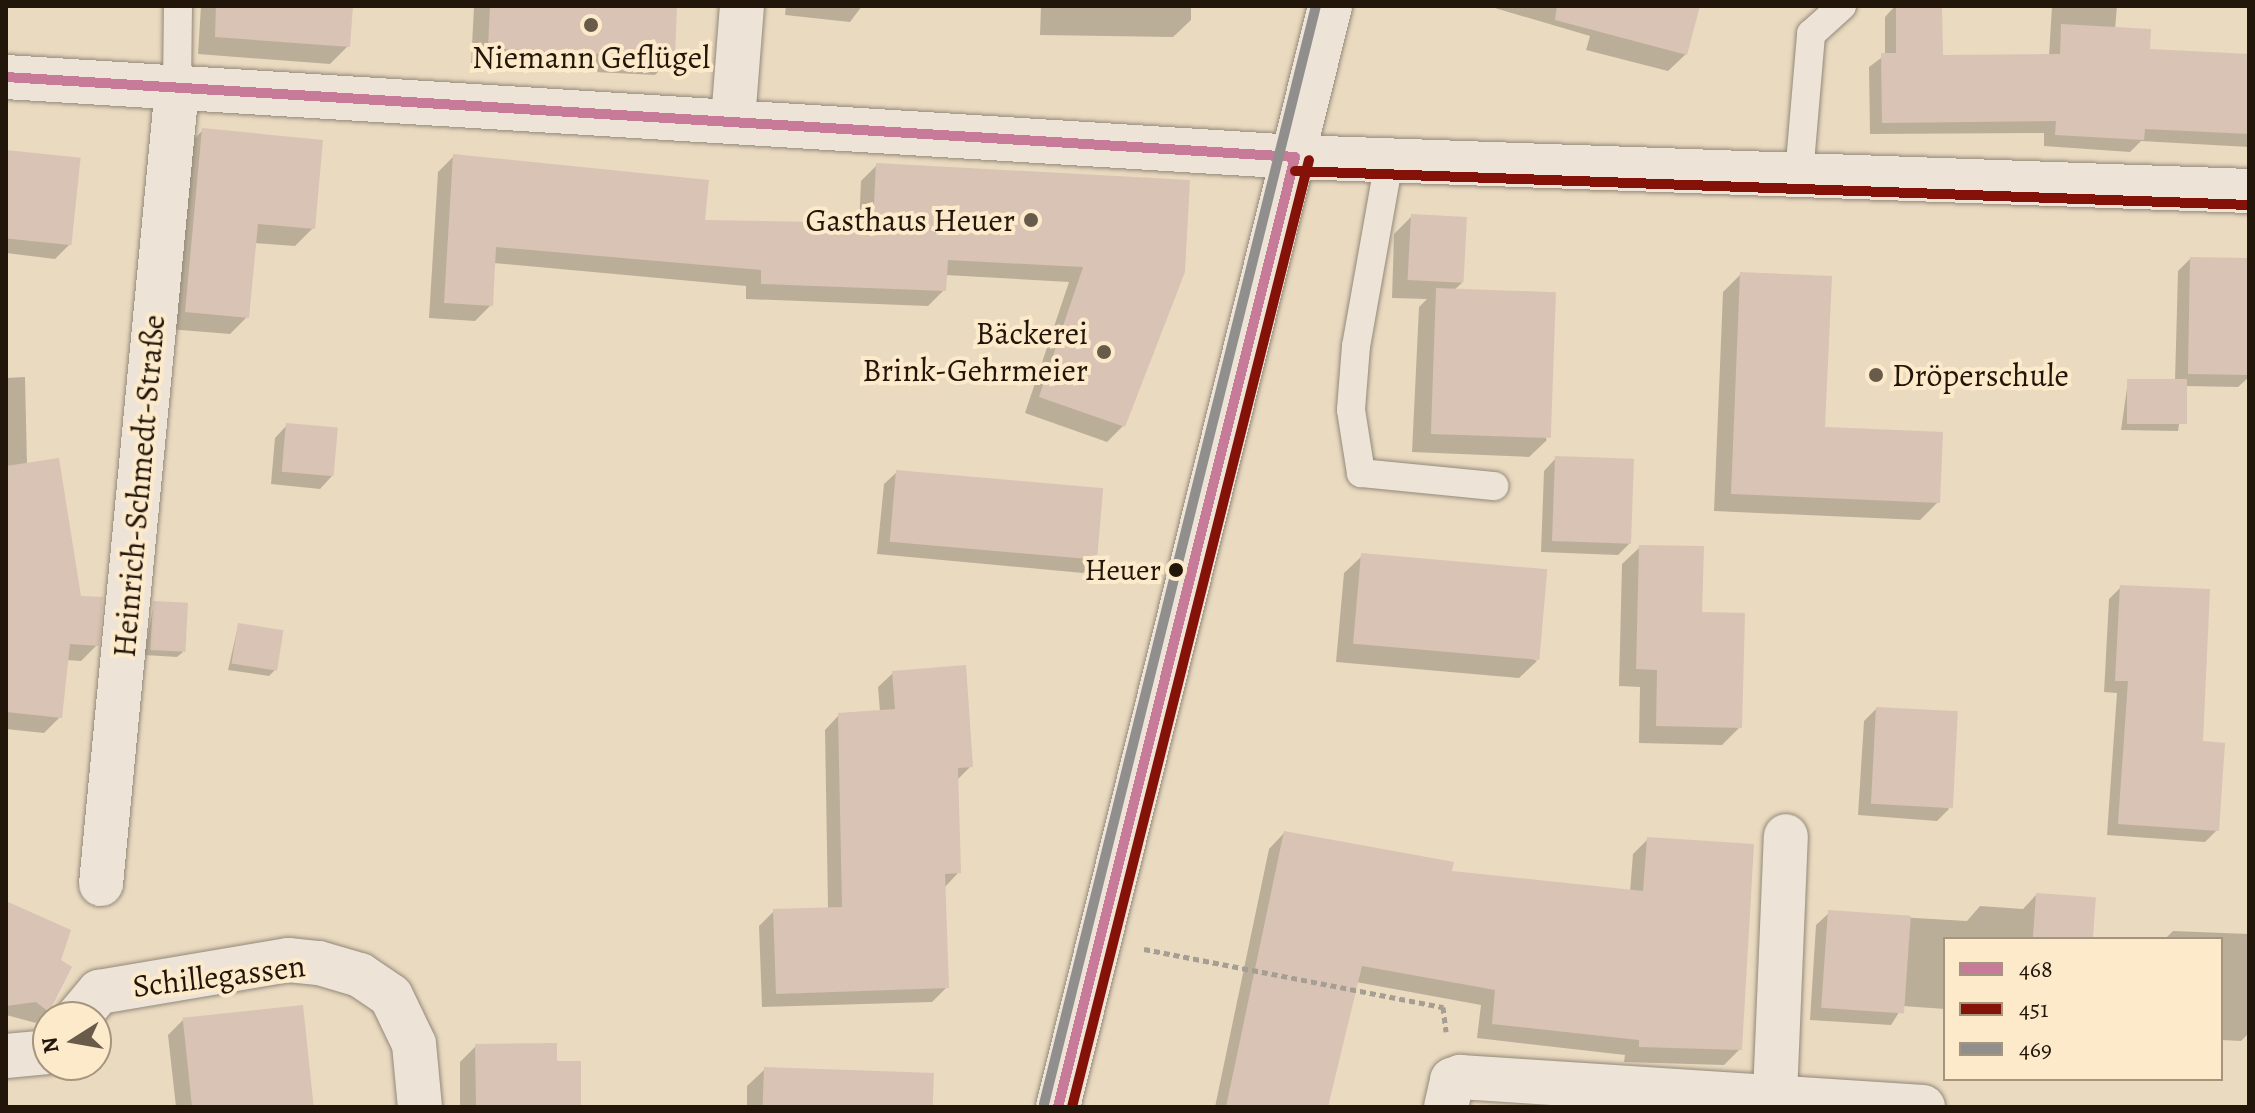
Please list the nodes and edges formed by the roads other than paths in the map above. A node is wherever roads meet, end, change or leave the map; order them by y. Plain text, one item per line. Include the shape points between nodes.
1 (178, 6) edge
2 (742, 6) edge
3 (1330, 6) edge
4 (1842, 6) edge
5 (6, 77) edge
6 (177, 87) junction
7 (733, 120) junction
8 (1295, 157) junction
9 (1389, 161) junction
10 (1799, 175) junction
11 (2249, 191) edge
12 (1494, 486) dead end
13 (1786, 836) dead end
14 (101, 884) dead end
15 (91, 1001) edge
16 (32, 1054) edge
17 (6, 1056) edge
18 (1449, 1094) edge
19 (1775, 1095) junction
20 (420, 1107) edge
21 (1058, 1107) edge
22 (1923, 1107) edge

1 - 6 lane
2 - 7 street
3 - 8 street
4 - 10 lane via 1811,34
5 - 6 street
6 - 7 street
6 - 14 street, Heinrich-Schmedt-Straße
7 - 8 street
8 - 9 street
8 - 21 street via 1189,565 1103,941
9 - 10 street
9 - 12 lane via 1356,346 1351,410 1361,473
10 - 11 street
13 - 19 street
15 - 20 street, Schillegassen via 99,992 288,960 360,975 391,996 414,1044
16 - 17 street
18 - 19 street
19 - 22 street

